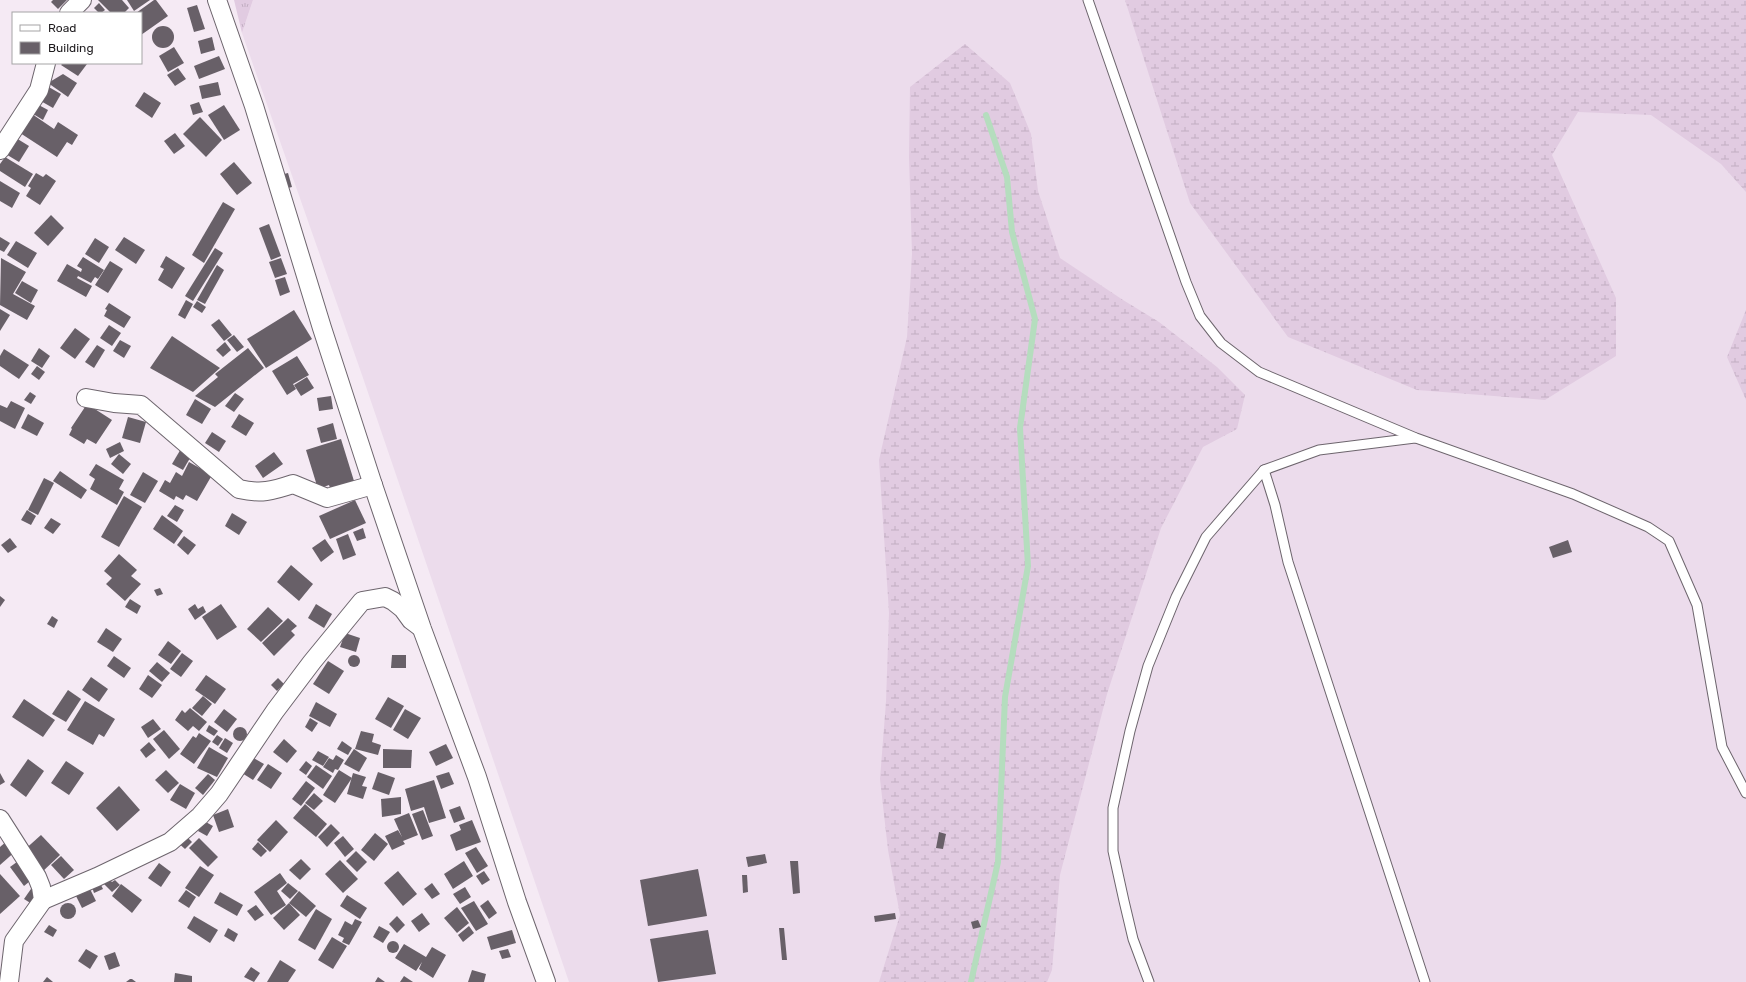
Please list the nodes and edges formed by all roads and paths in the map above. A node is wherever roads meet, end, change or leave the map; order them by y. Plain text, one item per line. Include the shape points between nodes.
1 (82, 0) edge
2 (217, 0) edge
3 (1088, 0) edge
4 (70, 12) edge
5 (46, 64) edge
6 (0, 150) edge
7 (86, 398) dead end
8 (1416, 438) junction
9 (1264, 470) junction
10 (373, 485) junction
11 (422, 629) junction
12 (1746, 793) edge
13 (0, 819) edge
14 (44, 900) junction
15 (9, 982) edge
16 (546, 982) edge
17 (1149, 982) edge
18 (1426, 982) edge

1 - 4 street
2 - 10 street via 254,106
3 - 8 lane via 1186,282 1204,322 1221,343 1259,372
5 - 6 street via 39,90
7 - 10 street via 141,405 239,489 254,492 293,484 327,498
8 - 9 lane via 1319,450
8 - 12 lane via 1573,494 1648,527 1669,541 1697,605 1722,747
9 - 17 lane via 1206,537 1176,597 1148,666 1130,731 1113,808 1114,851 1133,939
9 - 18 lane via 1288,562
10 - 11 street
11 - 14 street via 403,609 385,597 362,601 275,711 219,794 200,816 170,842
11 - 16 street via 477,777
13 - 14 street via 37,876
14 - 15 street via 14,941

